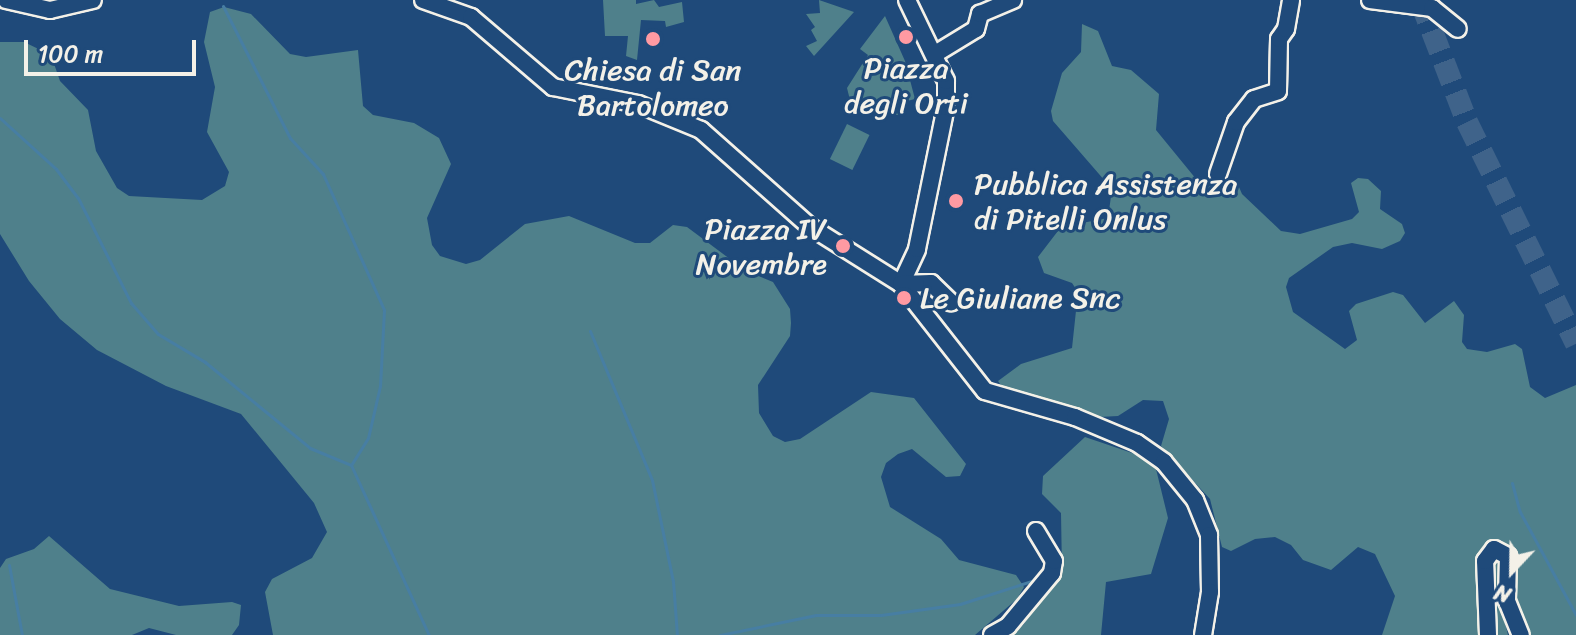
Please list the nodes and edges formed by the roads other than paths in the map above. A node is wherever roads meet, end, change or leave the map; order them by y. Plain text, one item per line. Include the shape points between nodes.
1 (6, 0) edge
2 (93, 0) edge
3 (423, 0) edge
4 (907, 0) edge
5 (1013, 0) edge
6 (1291, 0) edge
7 (1370, 0) edge
8 (1458, 29) dead end
9 (935, 54) junction
10 (1218, 174) dead end
11 (901, 284) junction
12 (951, 302) dead end
13 (1036, 531) dead end
14 (992, 635) edge
15 (1203, 635) edge
16 (1488, 635) edge
17 (1521, 635) edge

1 - 2 street via 50,10
3 - 11 street via 471,17 556,88 638,104 701,130 809,226
4 - 9 street
5 - 9 street via 980,14 976,29
6 - 10 street via 1279,39 1278,91 1254,99 1236,122
7 - 8 street via 1432,8
9 - 11 street via 946,81 943,129 917,249
11 - 12 street via 931,283
11 - 15 street via 985,391 1110,431 1137,443 1175,472 1195,500 1209,535 1210,592
13 - 14 street via 1054,561 1052,573 1008,626
16 - 17 street via 1485,561 1494,549 1508,556 1507,601

